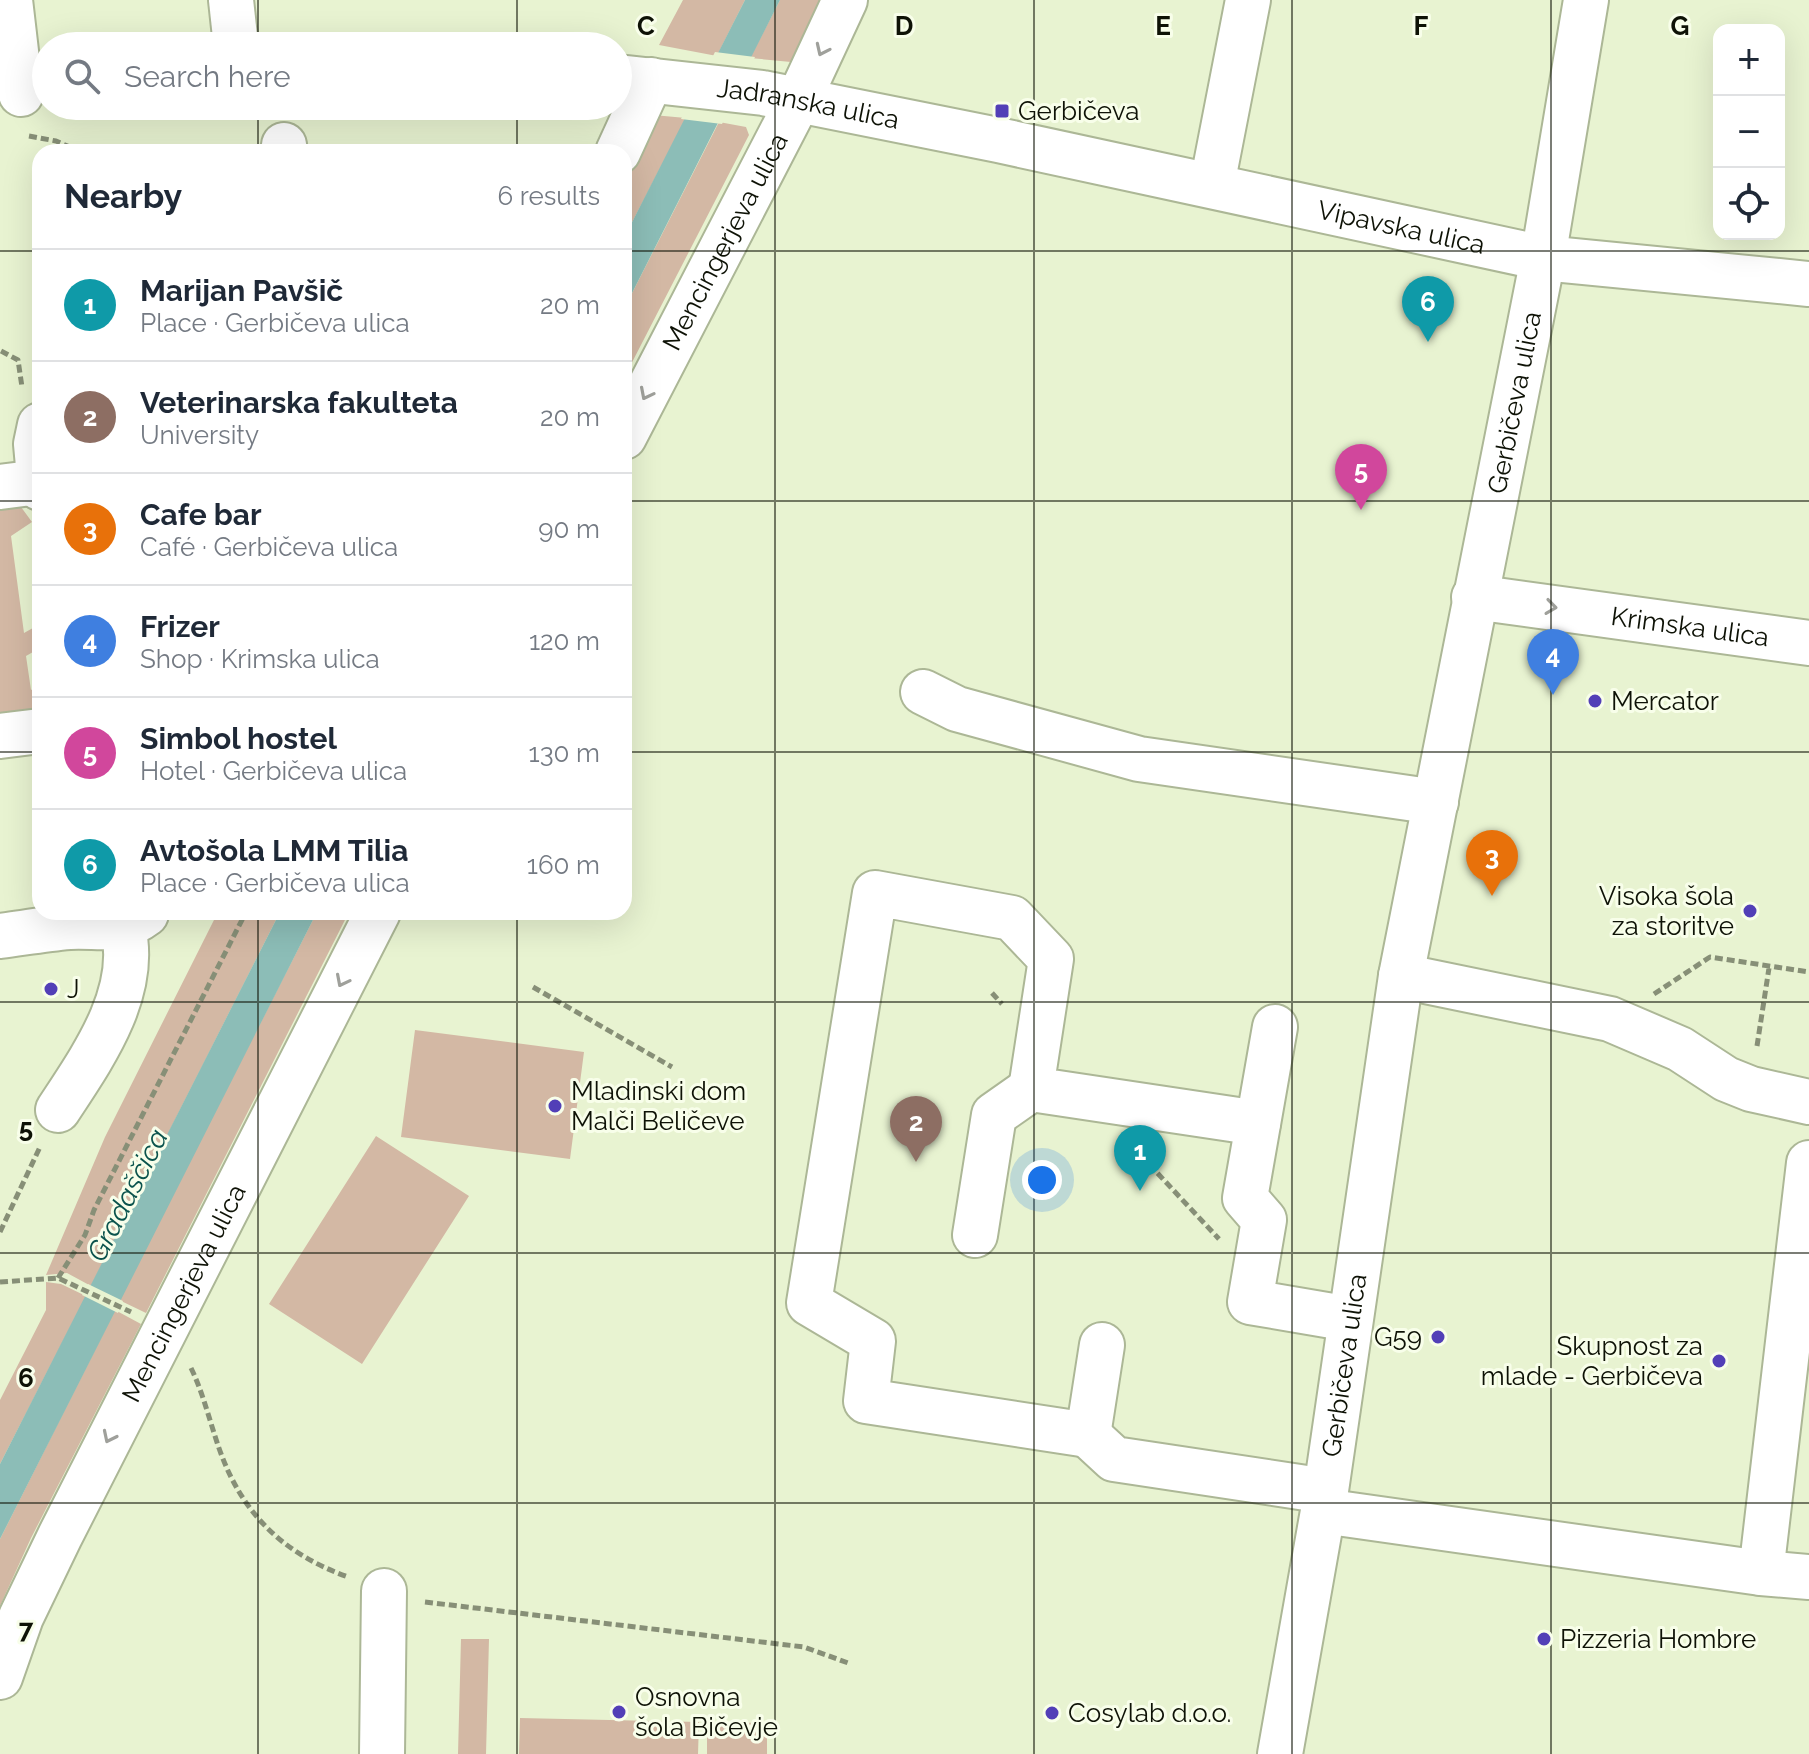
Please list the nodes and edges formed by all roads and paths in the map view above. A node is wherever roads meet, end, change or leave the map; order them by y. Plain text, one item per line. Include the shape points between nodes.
1 (10, 0) edge
2 (231, 0) edge
3 (845, 0) edge
4 (1248, 0) edge
5 (1586, 0) edge
6 (234, 32) edge
7 (646, 79) edge
8 (781, 97) junction
9 (22, 105) edge
10 (632, 116) edge
11 (36, 120) edge
12 (630, 120) edge
13 (998, 140) joint
14 (63, 144) edge
15 (621, 144) edge
16 (1212, 185) junction
17 (1543, 258) junction
18 (1809, 284) edge
19 (632, 420) edge
20 (32, 483) edge
21 (0, 487) edge
22 (1474, 597) junction
23 (1809, 643) edge
24 (923, 692) dead end
25 (32, 732) edge
26 (0, 736) edge
27 (1436, 802) junction
28 (136, 920) edge
29 (242, 920) edge
30 (374, 920) edge
31 (0, 936) edge
32 (1769, 968) junction
33 (1809, 972) edge
34 (1401, 976) junction
35 (533, 987) dead end
36 (1610, 1019) junction
37 (1275, 1027) dead end
38 (672, 1067) dead end
39 (1031, 1089) junction
40 (1751, 1089) junction
41 (1809, 1102) edge
42 (58, 1110) joint
43 (1258, 1123) junction
44 (1809, 1163) edge
45 (0, 1232) edge
46 (975, 1235) dead end
47 (61, 1278) junction
48 (0, 1282) edge
49 (143, 1319) dead end
50 (1350, 1319) junction
51 (1102, 1345) dead end
52 (187, 1359) dead end
53 (1088, 1435) junction
54 (1324, 1501) junction
55 (1761, 1573) junction
56 (1809, 1577) edge
57 (384, 1591) junction
58 (851, 1664) dead end
59 (0, 1677) edge
60 (382, 1754) edge
61 (1280, 1754) edge

1 - 9 street
2 - 6 street
3 -> 8 street, Mencingerjeva ulica
4 - 16 street
5 - 17 street, Gerbičeva ulica
7 - 8 street, Jadranska ulica
7 - 10 street
8 - 13 street, Jadranska ulica
8 -> 19 street, Mencingerjeva ulica
11 - 14 path
12 - 15 street
13 - 16 street, Vipavska ulica
16 - 17 street, Vipavska ulica
17 - 18 street, Vipavska ulica
17 - 22 street, Gerbičeva ulica
20 - 21 street
22 -> 23 street, Krimska ulica
22 - 27 street, Gerbičeva ulica
24 - 27 street via 957,709 1139,759
25 - 26 street
27 - 34 street, Gerbičeva ulica
28 - 31 street
28 - 42 street via 121,988 99,1048
29 - 47 path
30 -> 59 street, Mencingerjeva ulica via 60,1536 21,1617
32 - 33 path
32 - 36 path via 1710,957
32 - 40 path
34 - 36 street
34 - 50 street, Gerbičeva ulica
35 - 38 path
36 - 40 street via 1680,1049
37 - 43 street
39 - 43 street
39 - 46 street via 994,1115
39 - 53 street via 1051,959 1012,918 875,893 809,1303 873,1341 866,1401
40 - 41 street
42 - 45 path
43 - 50 street via 1245,1198 1264,1220 1250,1302
44 - 55 street
47 - 48 path
47 - 49 path
50 - 54 street, Gerbičeva ulica
51 - 53 street
52 - 57 path via 221,1454 274,1538 305,1558
53 - 54 street via 1114,1459
54 - 55 street
54 - 61 street, Gerbičeva ulica
55 - 56 street
57 - 58 path via 445,1605 804,1647
57 - 60 street

